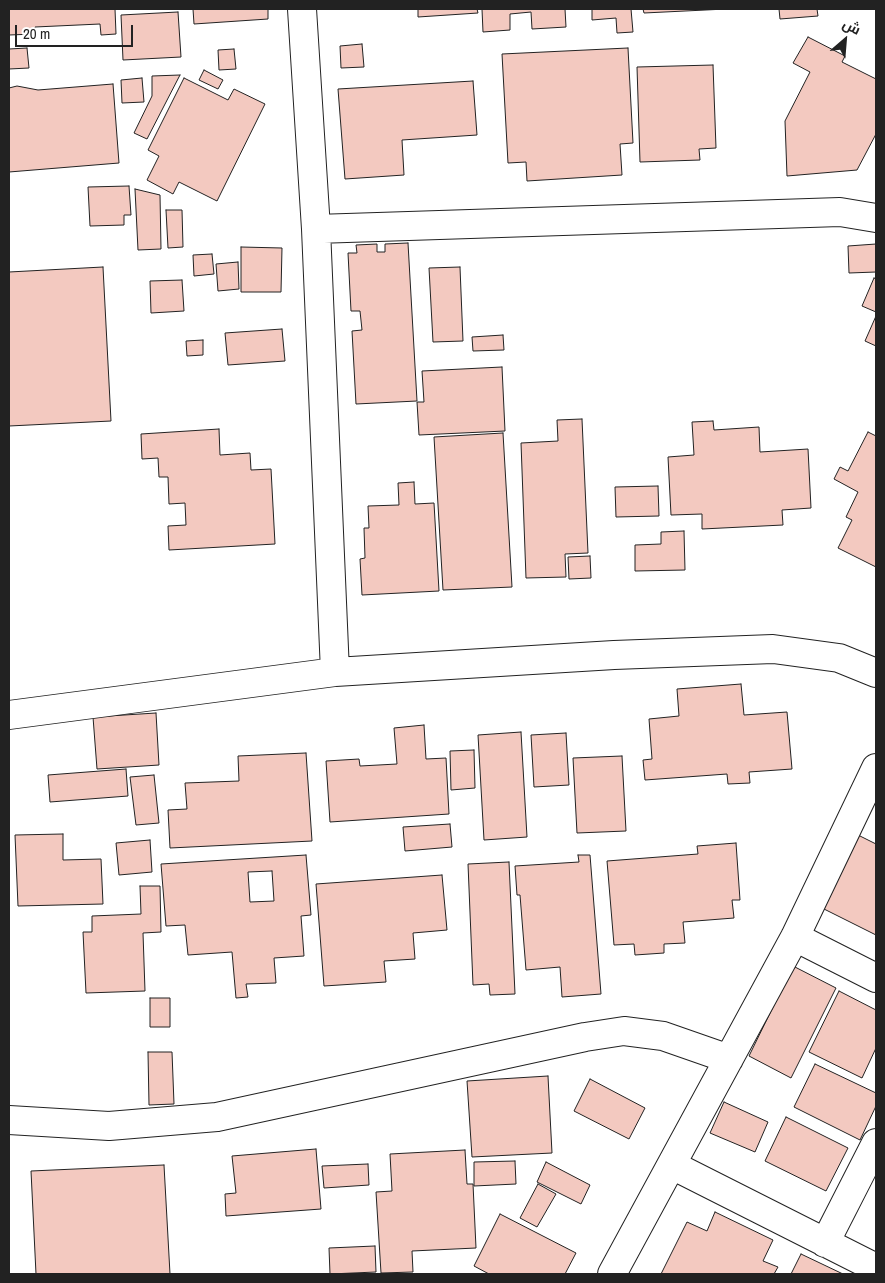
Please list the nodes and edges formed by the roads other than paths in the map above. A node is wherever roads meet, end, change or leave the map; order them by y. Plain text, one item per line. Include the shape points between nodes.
1 (302, 9) edge
2 (876, 218) edge
3 (316, 229) junction
4 (336, 672) junction
5 (876, 673) edge
6 (9, 715) edge
7 (876, 768) edge
8 (795, 937) junction
9 (876, 978) edge
10 (729, 1059) junction
11 (9, 1120) edge
12 (876, 1143) edge
13 (672, 1165) junction
14 (825, 1243) junction
15 (876, 1268) edge
16 (612, 1274) edge

1 - 3 street
2 - 3 street via 840,212
3 - 4 street
4 - 5 street via 774,649 840,658
4 - 6 street
7 - 8 street
8 - 9 street
8 - 10 street
10 - 11 street via 663,1036 624,1031 217,1117 109,1126
10 - 13 street
12 - 14 street
13 - 14 street
13 - 16 street
14 - 15 street

